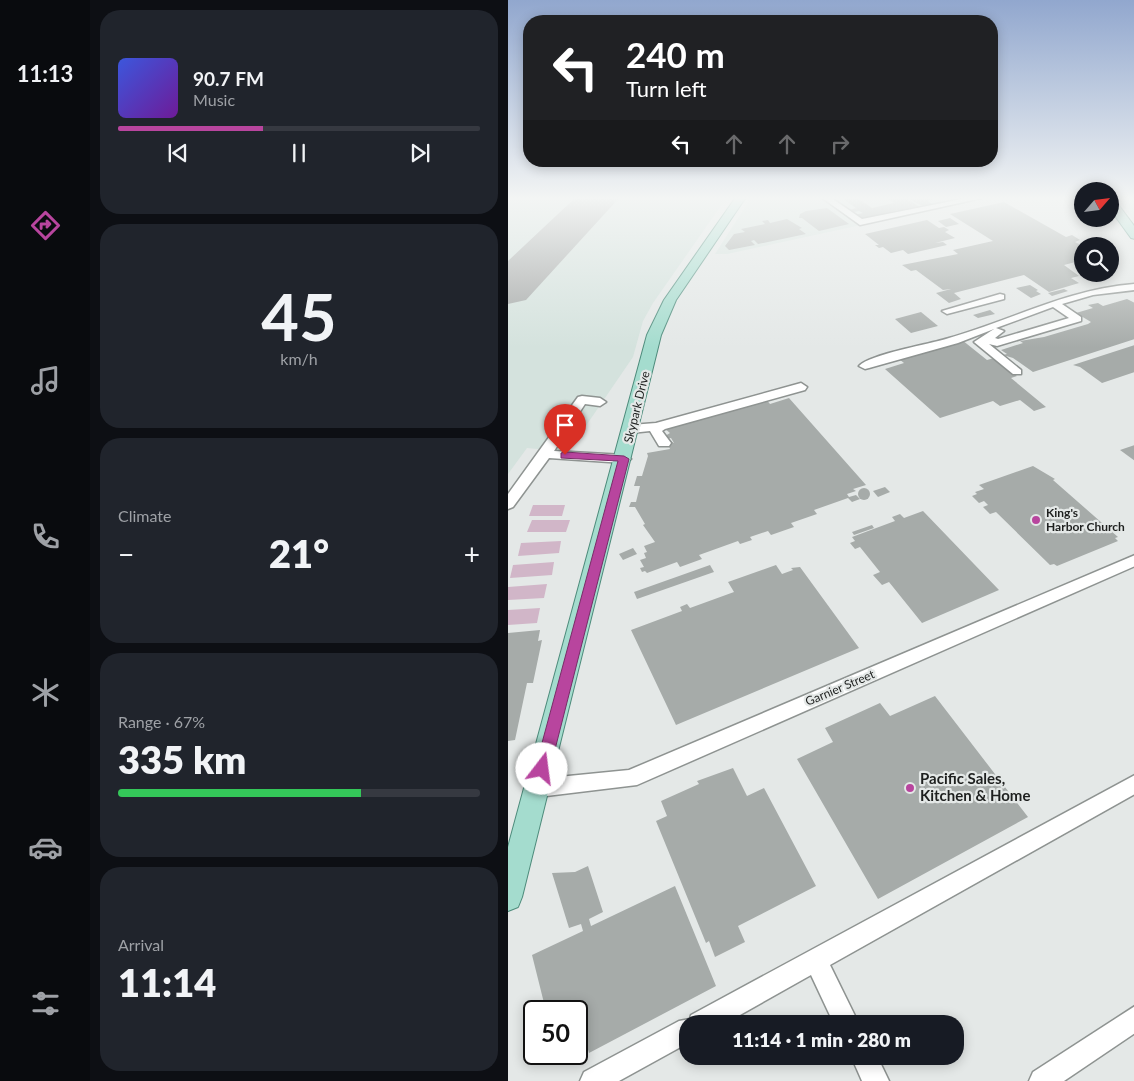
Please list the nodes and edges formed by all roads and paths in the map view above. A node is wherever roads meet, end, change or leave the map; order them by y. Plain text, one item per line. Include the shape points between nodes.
1 (706, 247) edge
2 (1133, 291) edge
3 (1000, 297) dead end
4 (1059, 307) junction
5 (947, 311) dead end
6 (980, 335) junction
7 (865, 366) dead end
8 (1017, 372) dead end
9 (801, 388) dead end
10 (600, 402) dead end
11 (657, 427) junction
12 (632, 429) junction
13 (664, 443) dead end
14 (545, 454) junction
15 (624, 459) junction
16 (508, 504) edge
17 (1134, 560) edge
18 (1134, 784) edge
19 (538, 788) junction
20 (508, 897) edge
21 (816, 961) junction
22 (717, 1015) edge
23 (843, 1015) edge
24 (1134, 1018) edge
25 (679, 1035) edge
26 (868, 1065) edge
27 (593, 1081) edge
28 (876, 1081) edge
29 (1042, 1081) edge

1 - 12 main road, Skypark Drive via 661,317
2 - 4 street via 1115,287
3 - 5 street
4 - 6 street via 1017,315
4 - 6 street via 1077,319 997,343
6 - 7 street
6 - 8 street via 982,345
9 - 11 street
10 - 14 street via 582,400
11 - 12 street
11 - 13 street via 655,430
12 - 15 main road, Skypark Drive
14 - 15 street
14 - 16 street
15 - 19 main road, Skypark Drive
17 - 19 street, Garnier Street via 630,779
18 - 21 street
19 - 20 main road, Skypark Drive
21 - 22 street
21 - 23 street
24 - 29 street
25 - 27 street
26 - 28 street

